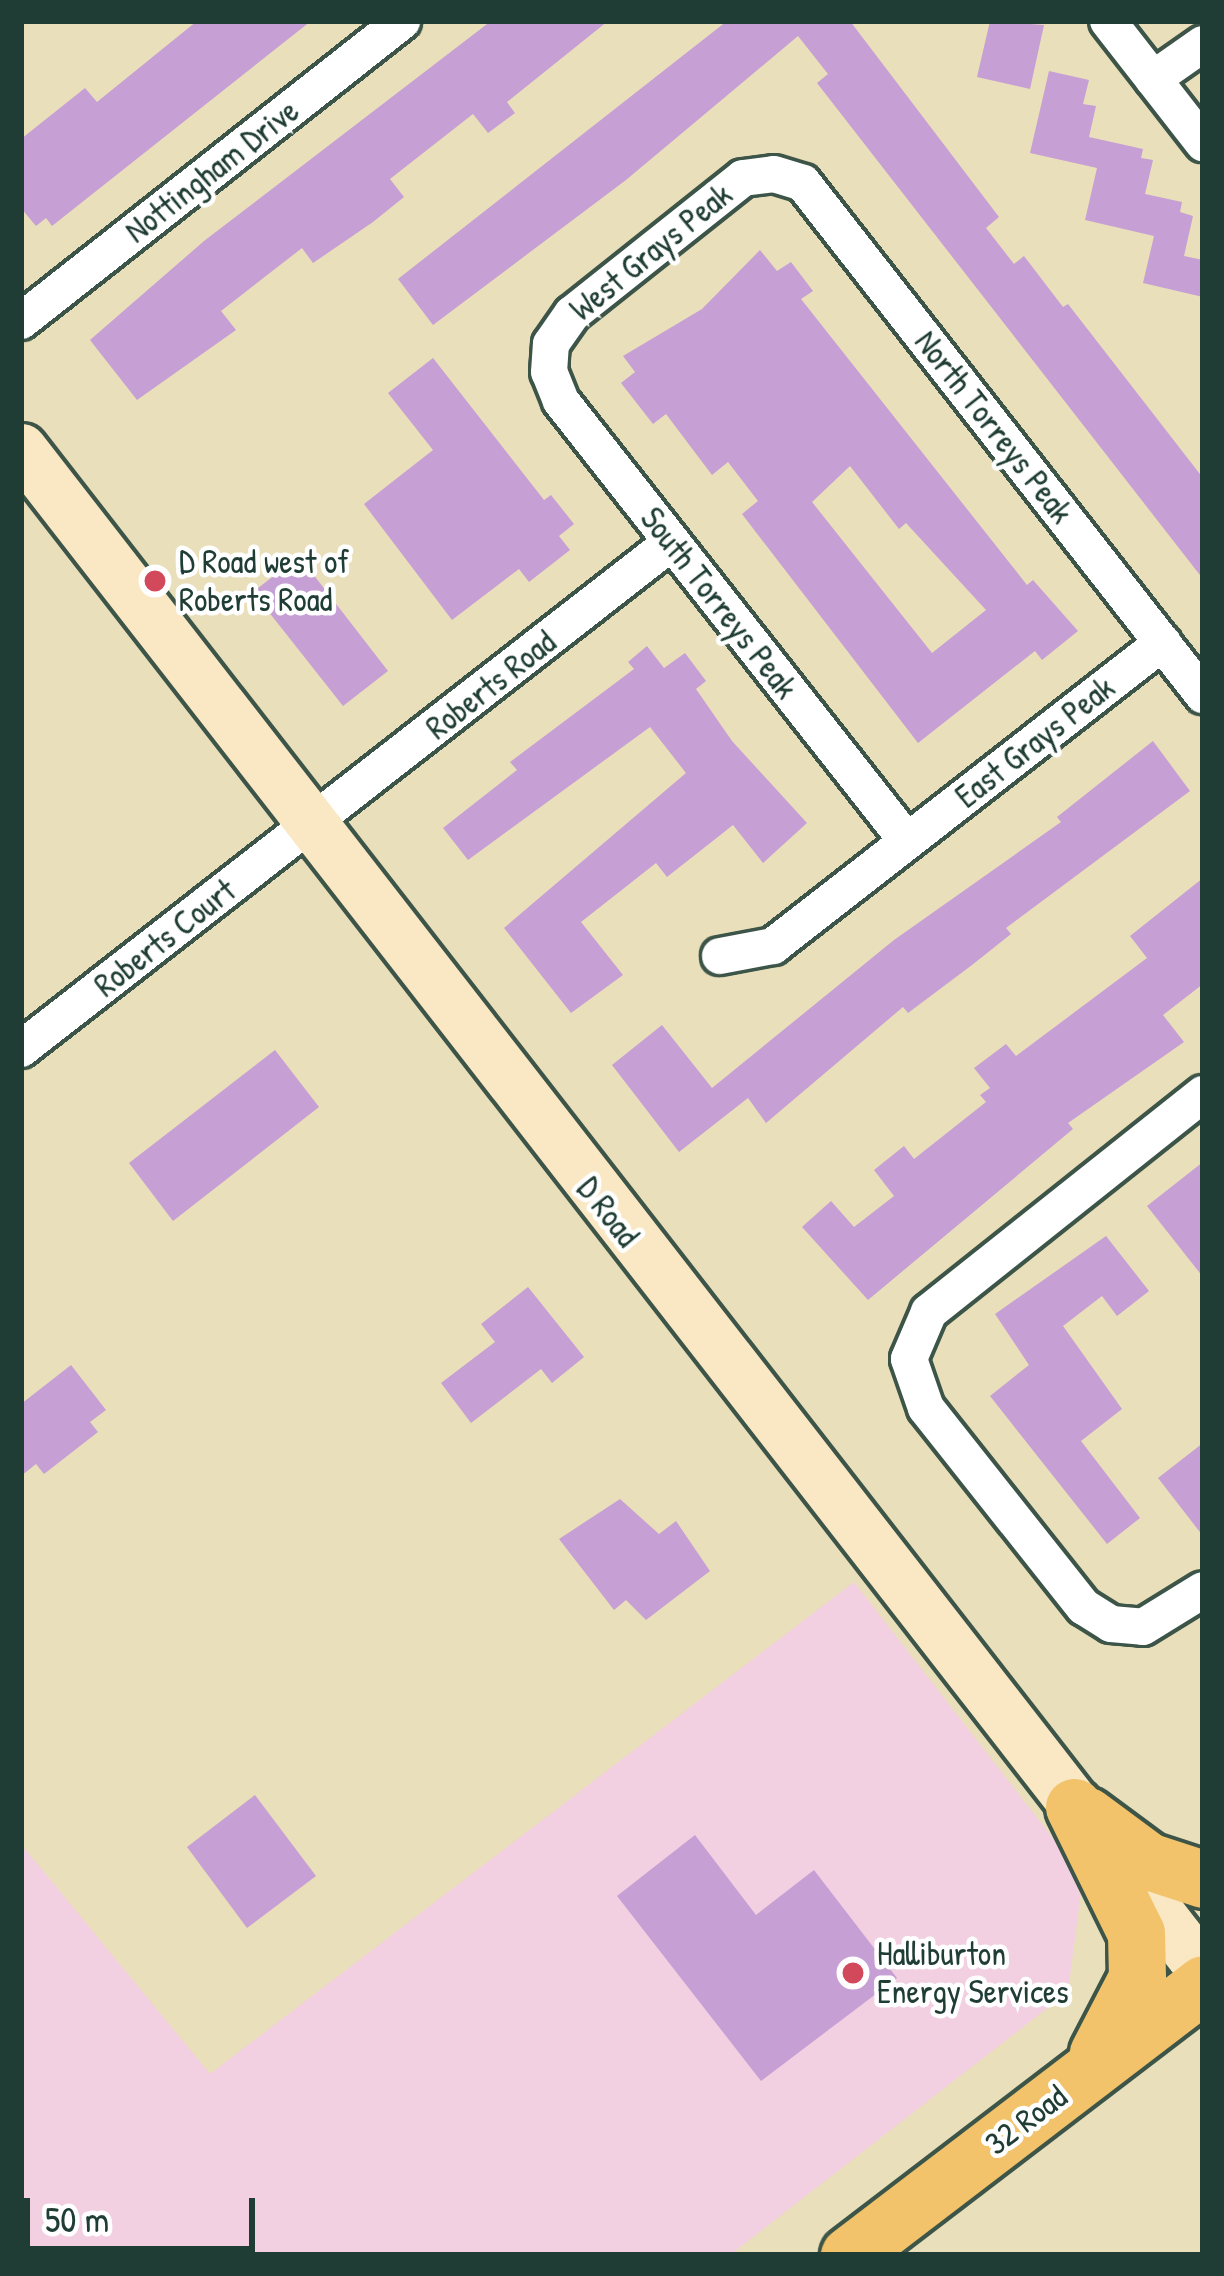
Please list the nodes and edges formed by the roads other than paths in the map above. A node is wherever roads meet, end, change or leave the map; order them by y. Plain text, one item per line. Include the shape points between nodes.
1 (402, 21) edge
2 (1108, 21) edge
3 (1203, 44) edge
4 (1153, 79) junction
5 (1203, 143) edge
6 (774, 174) joint
7 (21, 321) edge
8 (549, 356) joint
9 (21, 449) edge
10 (672, 542) junction
11 (1163, 642) junction
12 (1203, 694) edge
13 (311, 829) junction
14 (907, 841) junction
15 (720, 956) dead end
16 (21, 1049) edge
17 (1203, 1094) edge
18 (1203, 1590) edge
19 (1074, 1807) junction
20 (1203, 1879) edge
21 (1203, 1970) edge
22 (1203, 1984) edge
23 (1064, 2092) junction
24 (849, 2255) edge

1 - 7 street, Nottingham Drive
2 - 4 street
3 - 4 street
4 - 5 street
6 - 8 street, West Grays Peak via 743,178 572,314
6 - 11 street, North Torreys Peak via 803,183
8 - 10 street, South Torreys Peak via 561,401
9 - 13 street, D Road
10 - 13 street, Roberts Road
10 - 14 street, South Torreys Peak
11 - 12 street, North Torreys Peak
11 - 14 street, East Grays Peak
13 - 16 street, Roberts Court
13 - 19 street, D Road
14 - 15 street, East Grays Peak via 772,946
17 - 18 street via 929,1312 909,1359 926,1408 1084,1607 1111,1624 1143,1627
19 - 20 main road via 1148,1861
19 - 21 street, D Road
19 - 23 main road via 1131,1912 1138,1955 1126,2011
22 - 23 main road, 32 Road
23 - 24 main road, 32 Road

